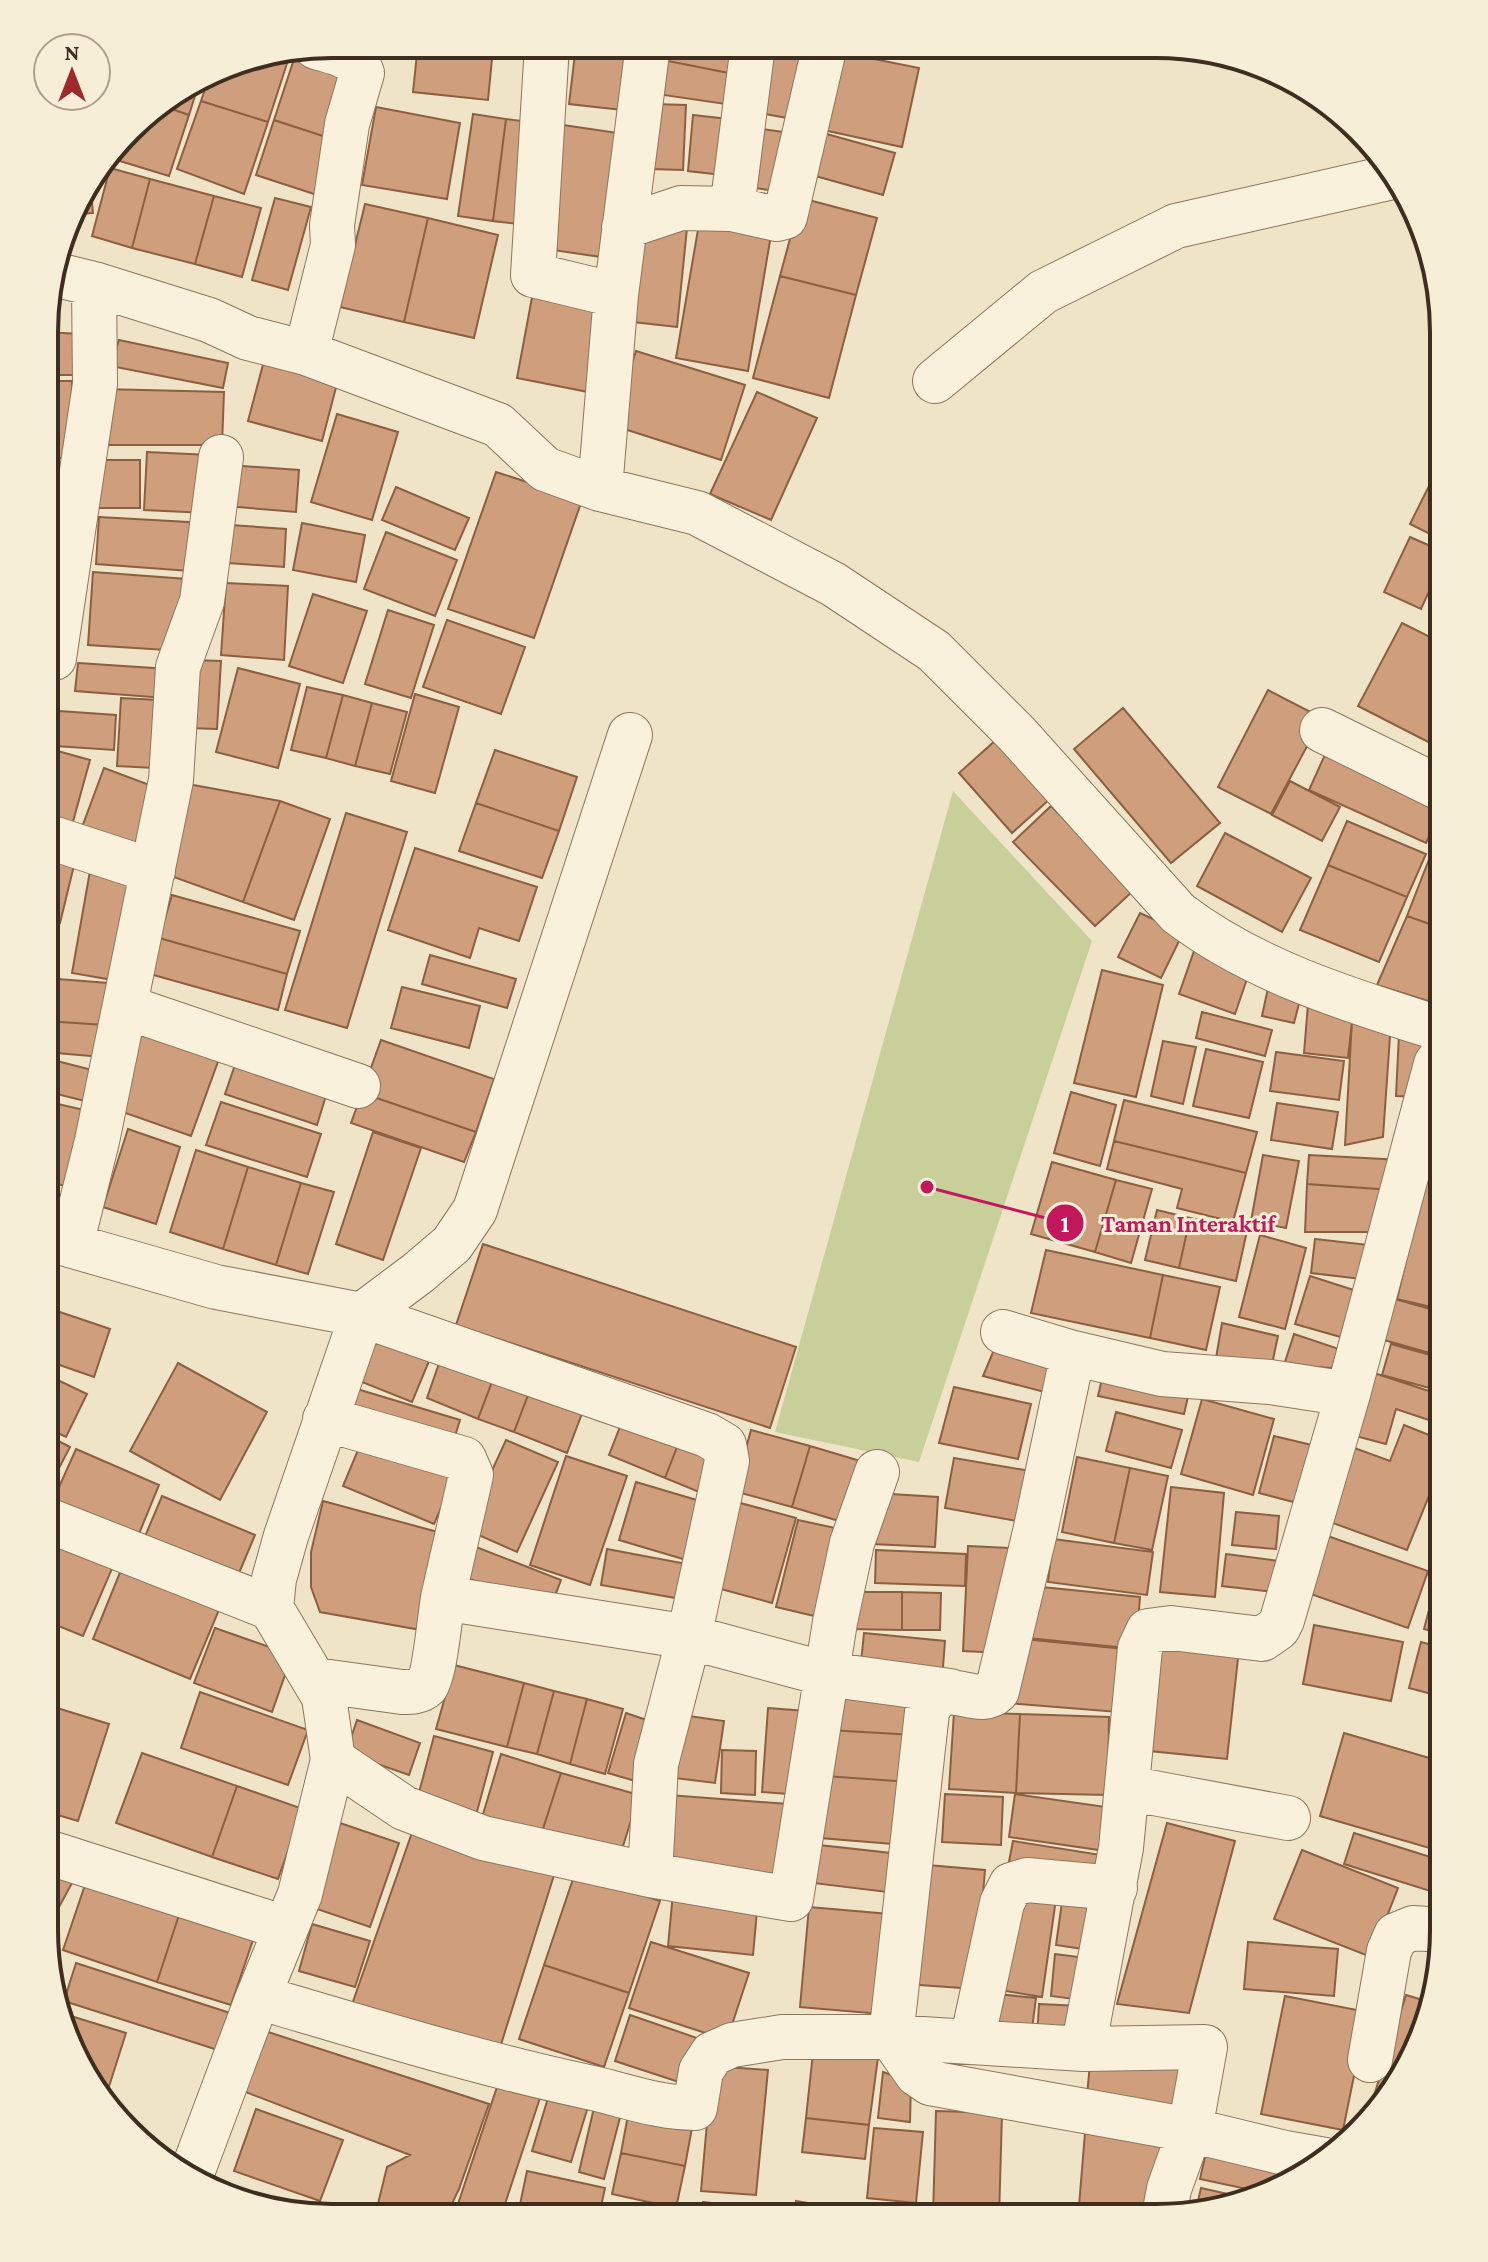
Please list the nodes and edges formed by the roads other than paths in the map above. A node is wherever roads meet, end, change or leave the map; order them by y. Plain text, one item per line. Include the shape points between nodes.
1 (751, 58) edge
2 (822, 58) edge
3 (349, 59) edge
4 (546, 59) edge
5 (646, 59) edge
6 (1382, 179) edge
7 (732, 209) junction
8 (624, 227) junction
9 (74, 279) edge
10 (616, 295) junction
11 (306, 353) junction
12 (935, 381) dead end
13 (221, 457) dead end
14 (600, 489) junction
15 (58, 633) edge
16 (1322, 730) dead end
17 (630, 735) dead end
18 (1430, 783) edge
19 (58, 840) edge
20 (153, 871) junction
21 (126, 1007) junction
22 (1430, 1025) edge
23 (358, 1086) dead end
24 (1429, 1141) edge
25 (1427, 1170) edge
26 (58, 1241) edge
27 (362, 1315) junction
28 (1003, 1332) dead end
29 (1073, 1353) junction
30 (1348, 1394) junction
31 (325, 1419) junction
32 (877, 1472) dead end
33 (58, 1524) edge
34 (443, 1598) junction
35 (271, 1608) junction
36 (689, 1637) junction
37 (826, 1674) junction
38 (315, 1680) junction
39 (950, 1691) junction
40 (333, 1760) junction
41 (1127, 1788) junction
42 (1288, 1818) dead end
43 (58, 1855) edge
44 (650, 1875) junction
45 (1115, 1888) junction
46 (285, 1928) junction
47 (1429, 1929) edge
48 (258, 1997) junction
49 (891, 2037) junction
50 (972, 2041) junction
51 (1083, 2049) junction
52 (1370, 2060) dead end
53 (1190, 2130) junction
54 (1309, 2157) edge
55 (194, 2167) edge
56 (1166, 2203) edge

1 - 7 street
2 - 7 street via 785,217
3 - 11 street via 362,73 347,124 333,245
4 - 10 street via 533,275
5 - 8 street
6 - 12 street via 1176,226 1043,292
7 - 8 street via 681,208
8 - 10 street
9 - 11 street
9 - 15 street via 95,384
10 - 14 street
11 - 14 street via 498,425 545,469
13 - 20 street via 202,601 178,667 171,780
14 - 22 street via 697,513 833,584 934,651 1016,733 1178,913 1207,936 1328,993
16 - 18 street
17 - 27 street via 475,1210 452,1244
19 - 20 street
20 - 21 street
21 - 23 street
21 - 26 street via 97,1141
24 - 25 street
25 - 30 street
26 - 27 street via 216,1287
27 - 31 street
27 - 36 street via 724,1445 727,1461
28 - 29 street
29 - 30 street via 1162,1374
29 - 39 street via 997,1691 985,1697
30 - 41 street via 1278,1628 1262,1639 1171,1628 1148,1631 1140,1648
31 - 34 street via 464,1459 471,1475
31 - 35 street via 274,1579
32 - 37 street via 852,1543
33 - 35 street
34 - 36 street
34 - 38 street via 426,1686 402,1692
35 - 38 street
36 - 37 street
36 - 44 street via 656,1764
37 - 39 street
37 - 44 street via 791,1899
38 - 40 street via 324,1697
39 - 49 street via 927,1712
40 - 44 street via 404,1808 483,1838
40 - 46 street via 300,1894
41 - 42 street
41 - 45 street
43 - 46 street
45 - 50 street via 1027,1880 1011,1885 1002,1903
45 - 51 street
46 - 48 street
47 - 52 street via 1396,1935
48 - 49 street via 505,2069 667,2108 695,2108 701,2071 712,2054 732,2045 782,2037
48 - 55 street
49 - 50 street
49 - 53 street via 917,2074 930,2083
50 - 51 street
51 - 53 street via 1205,2047
53 - 54 street
53 - 56 street

